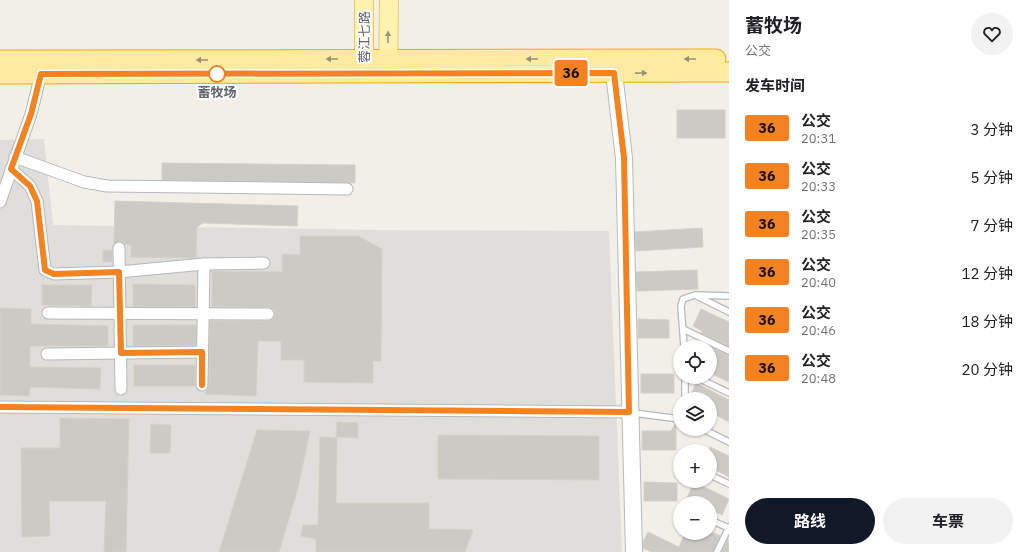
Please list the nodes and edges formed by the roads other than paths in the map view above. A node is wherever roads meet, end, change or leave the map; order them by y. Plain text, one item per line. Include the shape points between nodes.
1 (364, 0) edge
2 (389, 0) edge
3 (729, 59) edge
4 (0, 60) edge
5 (364, 66) junction
6 (388, 66) junction
7 (729, 72) edge
8 (614, 73) junction
9 (0, 74) edge
10 (41, 74) junction
11 (15, 157) junction
12 (11, 169) junction
13 (347, 188) dead end
14 (0, 202) edge
15 (119, 248) dead end
16 (264, 263) dead end
17 (204, 264) junction
18 (119, 272) junction
19 (695, 295) junction
20 (729, 296) edge
21 (729, 312) edge
22 (48, 314) dead end
23 (120, 314) junction
24 (203, 314) junction
25 (268, 314) dead end
26 (683, 329) junction
27 (684, 340) edge
28 (729, 351) edge
29 (202, 352) junction
30 (121, 353) junction
31 (47, 354) dead end
32 (710, 384) edge
33 (202, 385) dead end
34 (122, 389) dead end
35 (729, 393) edge
36 (0, 407) edge
37 (629, 412) junction
38 (673, 418) edge
39 (717, 436) edge
40 (729, 442) edge
41 (717, 478) edge
42 (729, 484) edge
43 (717, 523) edge
44 (729, 528) edge
45 (634, 552) edge
46 (717, 552) edge

1 - 5 main road, 蓉江七路
6 -> 2 main road, 蓉江七路
3 -> 6 highway
5 -> 4 highway
5 - 6 highway
5 - 10 highway
6 - 8 highway
8 -> 7 highway
8 - 37 main road via 624,158
9 - 10 highway
10 - 11 street via 31,114
11 - 12 street
11 - 13 street via 84,182 107,186
12 - 14 street
12 - 18 street via 30,186 37,201 45,270 54,274
15 - 18 street
16 - 17 street
17 - 18 street
17 - 24 street
18 - 23 street
19 - 20 lane
19 - 21 lane
19 - 26 lane via 683,299
22 - 23 street
23 - 24 street
23 - 30 street
24 - 25 street
24 - 29 street
26 - 27 lane
26 - 28 lane
29 - 30 street
29 - 33 street
30 - 31 street
30 - 34 street
32 - 35 lane
36 - 37 street
37 - 38 lane
37 - 45 main road
39 - 40 lane
41 - 42 lane
43 - 44 lane
44 - 46 lane

